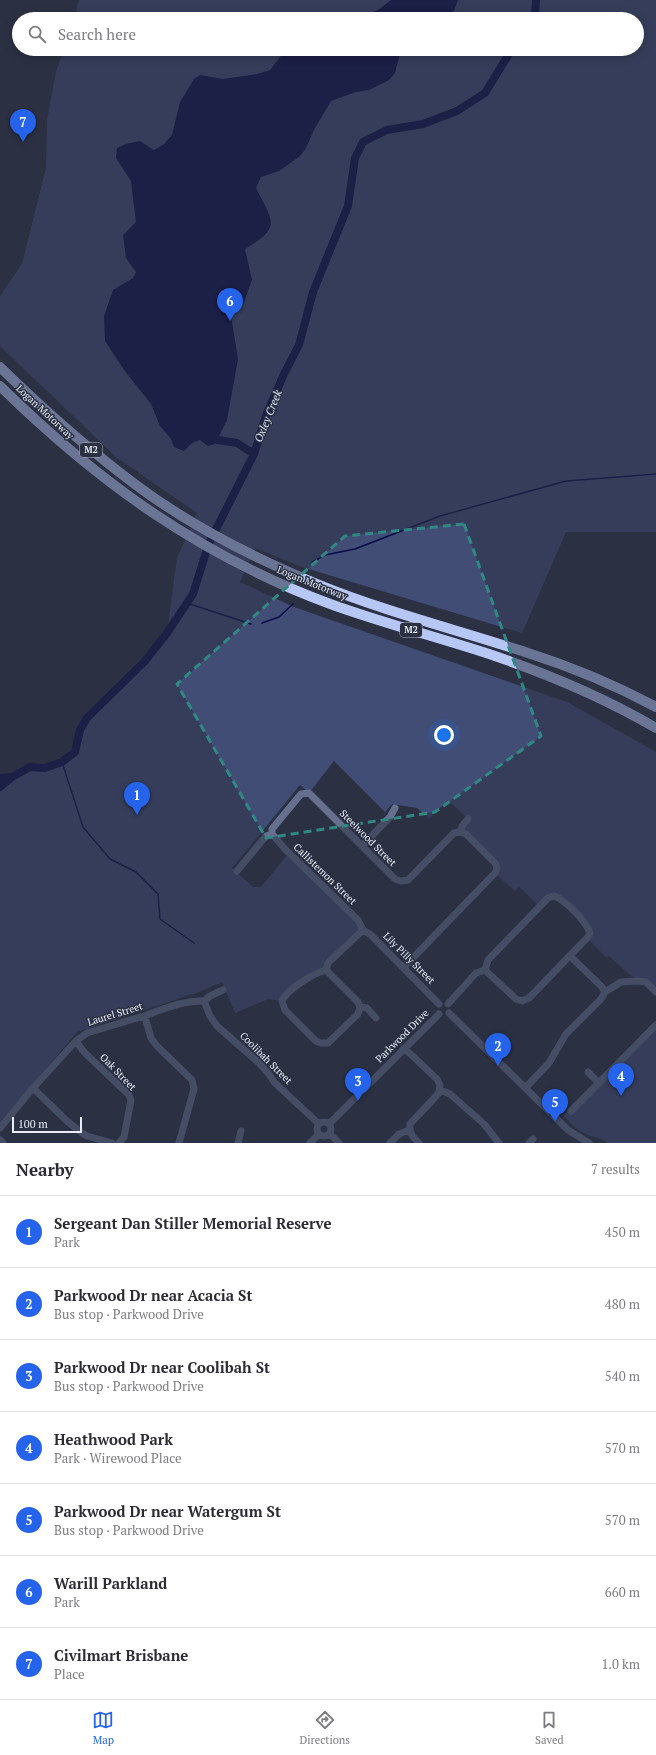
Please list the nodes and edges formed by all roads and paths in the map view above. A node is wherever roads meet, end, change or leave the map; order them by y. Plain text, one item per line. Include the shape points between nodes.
1 (0, 367) edge
2 (0, 386) edge
3 (628, 693) junction
4 (656, 700) edge
5 (656, 707) edge
6 (656, 728) edge
7 (395, 808) dead end
8 (468, 819) dead end
9 (460, 832) junction
10 (272, 834) junction
11 (362, 846) junction
12 (237, 871) dead end
13 (363, 930) junction
14 (570, 956) junction
15 (404, 966) junction
16 (326, 970) junction
17 (485, 970) junction
18 (223, 990) dead end
19 (605, 992) junction
20 (656, 992) edge
21 (204, 1001) junction
22 (439, 1004) junction
23 (448, 1004) junction
24 (360, 1006) junction
25 (449, 1013) junction
26 (439, 1014) junction
27 (145, 1017) junction
28 (376, 1018) dead end
29 (656, 1026) edge
30 (76, 1041) junction
31 (404, 1048) junction
32 (588, 1072) dead end
33 (599, 1083) junction
34 (526, 1087) junction
35 (33, 1088) junction
36 (440, 1090) junction
37 (571, 1111) dead end
38 (319, 1124) junction
39 (329, 1124) junction
40 (0, 1128) edge
41 (409, 1130) junction
42 (241, 1132) dead end
43 (319, 1134) junction
44 (330, 1134) junction
45 (0, 1140) edge
46 (3, 1143) edge
47 (112, 1143) edge
48 (119, 1143) edge
49 (179, 1143) edge
50 (238, 1143) edge
51 (310, 1143) edge
52 (339, 1143) edge
53 (390, 1143) edge
54 (420, 1143) edge
55 (499, 1143) edge
56 (589, 1143) edge

1 - 3 highway, Logan Motorway / M2 via 81,442 138,486 192,522 254,556 319,585 529,653
2 - 6 highway, Logan Motorway / M2 via 100,476 185,534 247,568 334,605 552,677 608,702
3 - 4 highway via 639,693
3 - 5 highway, Logan Motorway / M2
7 - 11 street via 390,817
8 - 9 street, Steelwood Street
9 - 11 street, Steelwood Street via 454,833 408,880 394,879
9 - 15 street via 466,834 496,864 495,873
10 - 11 street, Steelwood Street via 272,829 301,794 309,793
10 - 12 street via 266,836
10 - 13 street, Callistemon Street via 358,920
13 - 15 street, Lily Pilly Street via 371,934
13 - 16 street via 328,963
14 - 17 street via 522,1001 516,999
14 - 17 street via 590,933 588,926 560,898 554,896 548,898 488,960
14 - 19 street
15 - 22 street, Lily Pilly Street
16 - 24 street
16 - 24 street via 318,972 285,994 282,1001 285,1010 316,1041 328,1043 358,1014
17 - 23 street via 476,973
18 - 21 street, Laurel Street
19 - 20 street via 621,982 637,981 646,982
19 - 34 street via 602,999 566,1034 549,1063
21 - 27 street, Laurel Street via 194,1000
21 - 38 street, Coolibah Street via 217,1026 258,1062 275,1083
22 - 23 street
22 - 26 street
23 - 25 street
24 - 28 street via 367,1008
25 - 26 street
25 - 34 street
26 - 31 street, Parkwood Drive
27 - 30 street, Laurel Street via 87,1032
27 - 49 street via 151,1038 192,1080 194,1089
29 - 33 street
30 - 35 street, Laurel Street
30 - 48 street, Oak Street via 129,1095 131,1100 124,1137
31 - 36 street via 438,1079
31 - 39 street, Parkwood Drive
32 - 33 street
33 - 37 street
34 - 56 street via 568,1130
35 - 40 street, Laurel Street
35 - 47 street via 82,1133
36 - 41 street via 410,1124
36 - 55 street via 450,1094 484,1124
38 - 39 street
38 - 43 street
39 - 44 street
41 - 53 street via 399,1134
41 - 54 street
42 - 50 street
43 - 44 street via 325,1137
43 - 51 street
44 - 52 street
45 - 46 street

